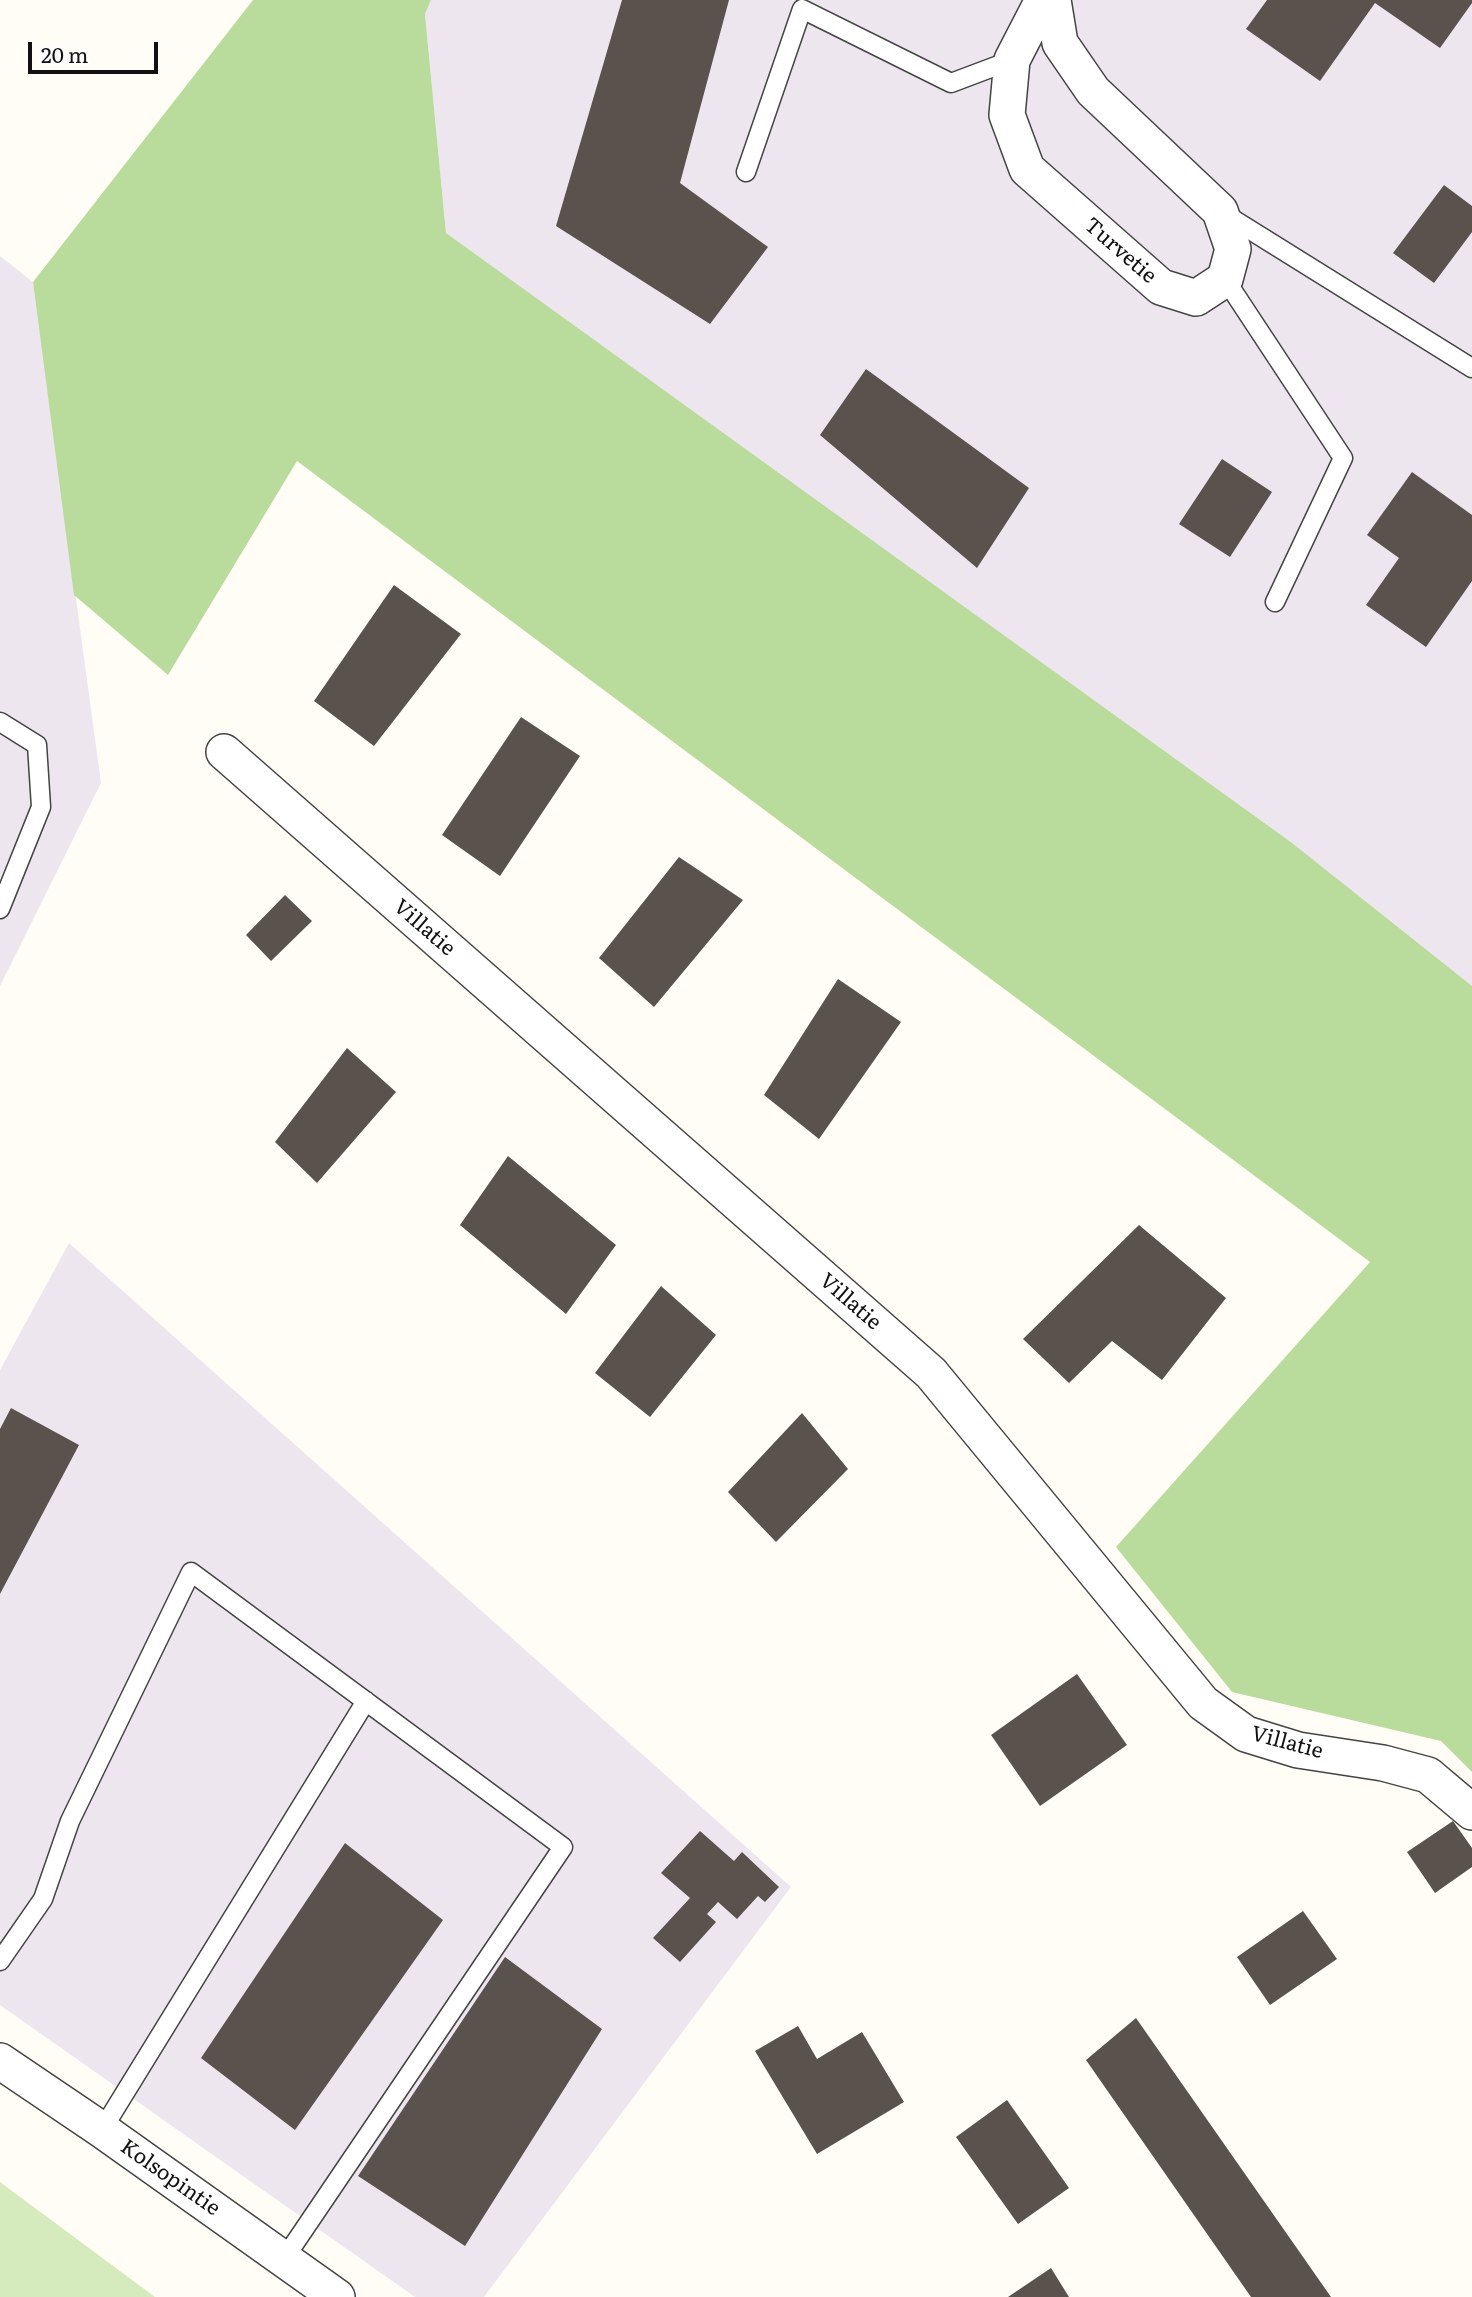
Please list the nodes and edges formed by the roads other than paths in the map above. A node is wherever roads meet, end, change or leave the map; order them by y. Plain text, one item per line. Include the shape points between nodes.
1 (1043, 0) edge
2 (1053, 0) edge
3 (1012, 60) junction
4 (746, 172) dead end
5 (1220, 211) junction
6 (1224, 279) junction
7 (1472, 368) edge
8 (1275, 602) dead end
9 (0, 723) edge
10 (224, 752) dead end
11 (0, 909) edge
12 (366, 1701) junction
13 (1472, 1812) edge
14 (0, 1961) edge
15 (0, 2061) edge
16 (102, 2130) junction
17 (284, 2259) junction
18 (337, 2297) edge

1 - 3 street, Turvetie
2 - 5 street via 1060,43 1093,91
3 - 4 lane via 951,83 802,9
3 - 6 street, Turvetie via 1007,115 1027,169 1161,287 1196,298
5 - 6 street via 1233,249
5 - 7 lane
6 - 8 lane via 1343,458
9 - 11 lane via 37,745 41,807
10 - 13 street, Villatie via 931,1373 1203,1703 1246,1734 1298,1750 1428,1775
12 - 14 lane via 191,1572 70,1821 43,1899
12 - 16 lane
12 - 17 lane via 563,1847
15 - 16 street, Kolsopintie
16 - 17 street, Kolsopintie
17 - 18 street, Kolsopintie

